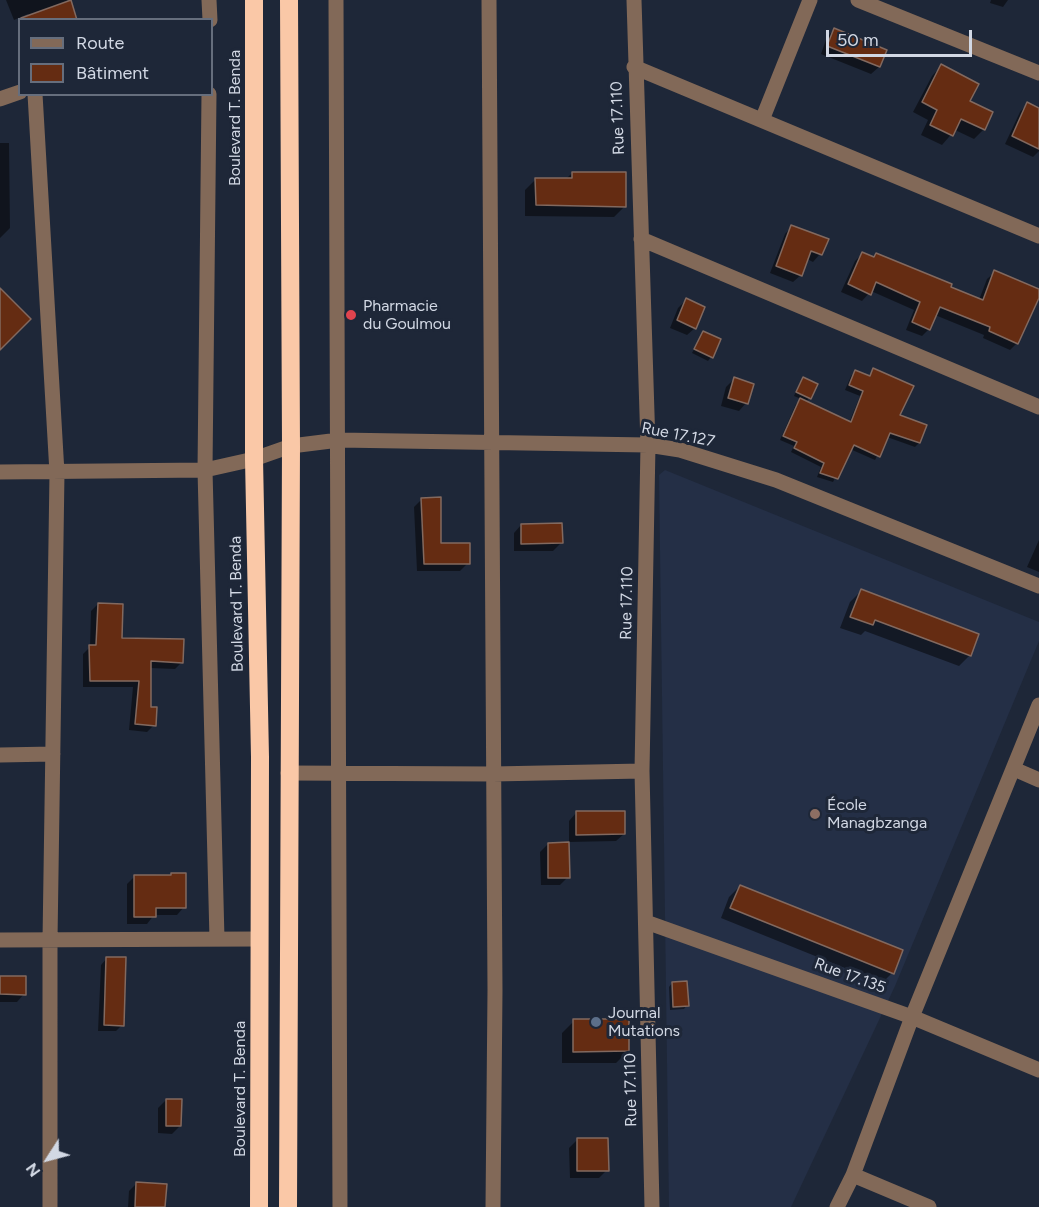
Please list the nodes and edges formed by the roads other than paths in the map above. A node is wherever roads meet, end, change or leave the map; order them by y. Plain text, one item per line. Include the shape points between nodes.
1 (209, 0) edge
2 (254, 0) edge
3 (289, 0) edge
4 (336, 0) edge
5 (489, 0) edge
6 (634, 0) edge
7 (810, 0) edge
8 (858, 0) edge
9 (210, 18) edge
10 (634, 67) junction
11 (1039, 73) edge
12 (18, 93) edge
13 (35, 96) edge
14 (210, 96) edge
15 (0, 99) edge
16 (762, 120) junction
17 (1039, 236) edge
18 (640, 239) junction
19 (1039, 407) edge
20 (339, 440) junction
21 (494, 440) junction
22 (648, 445) junction
23 (291, 446) junction
24 (254, 459) junction
25 (205, 470) junction
26 (0, 472) edge
27 (57, 473) junction
28 (1039, 586) edge
29 (1039, 705) edge
30 (53, 754) junction
31 (0, 756) edge
32 (1014, 769) junction
33 (642, 771) junction
34 (338, 772) junction
35 (288, 773) junction
36 (493, 774) junction
37 (1039, 780) edge
38 (646, 922) junction
39 (217, 939) junction
40 (259, 939) junction
41 (0, 940) edge
42 (50, 940) junction
43 (912, 1017) junction
44 (1039, 1071) edge
45 (853, 1175) junction
46 (50, 1207) edge
47 (259, 1207) edge
48 (288, 1207) edge
49 (340, 1207) edge
50 (492, 1207) edge
51 (652, 1207) edge
52 (837, 1207) edge
53 (929, 1207) edge

1 - 9 street
2 - 24 highway, Boulevard T. Benda
3 - 23 highway
4 - 20 street
5 - 21 street
6 - 10 street, Rue 17.110
7 - 16 street
8 - 11 street
10 - 16 street
10 - 18 street, Rue 17.110
12 - 15 street
13 - 27 street
14 - 25 street
16 - 17 street
18 - 19 street
18 - 22 street, Rue 17.110
20 - 21 street, Rue 17.127
20 - 23 street, Rue 17.127
20 - 34 street
21 - 22 street, Rue 17.127
21 - 36 street
22 - 28 street, Rue 17.127 via 776,480
22 - 33 street, Rue 17.110
23 - 24 street, Rue 17.127
23 - 35 highway
24 - 25 street, Rue 17.127
24 - 40 highway, Boulevard T. Benda
25 - 27 street, Rue 17.127
25 - 39 street
26 - 27 street, Rue 17.127
27 - 30 street
29 - 32 street
30 - 31 street
30 - 42 street
32 - 37 street
32 - 43 street
33 - 36 street
33 - 38 street, Rue 17.110
34 - 35 street
34 - 36 street
34 - 49 street
35 - 48 highway
36 - 50 street
38 - 43 street, Rue 17.135
38 - 51 street, Rue 17.110
39 - 40 street
39 - 42 street
40 - 47 highway, Boulevard T. Benda
41 - 42 street
42 - 46 street
43 - 44 street, Rue 17.135
43 - 45 street
45 - 52 street
45 - 53 street

